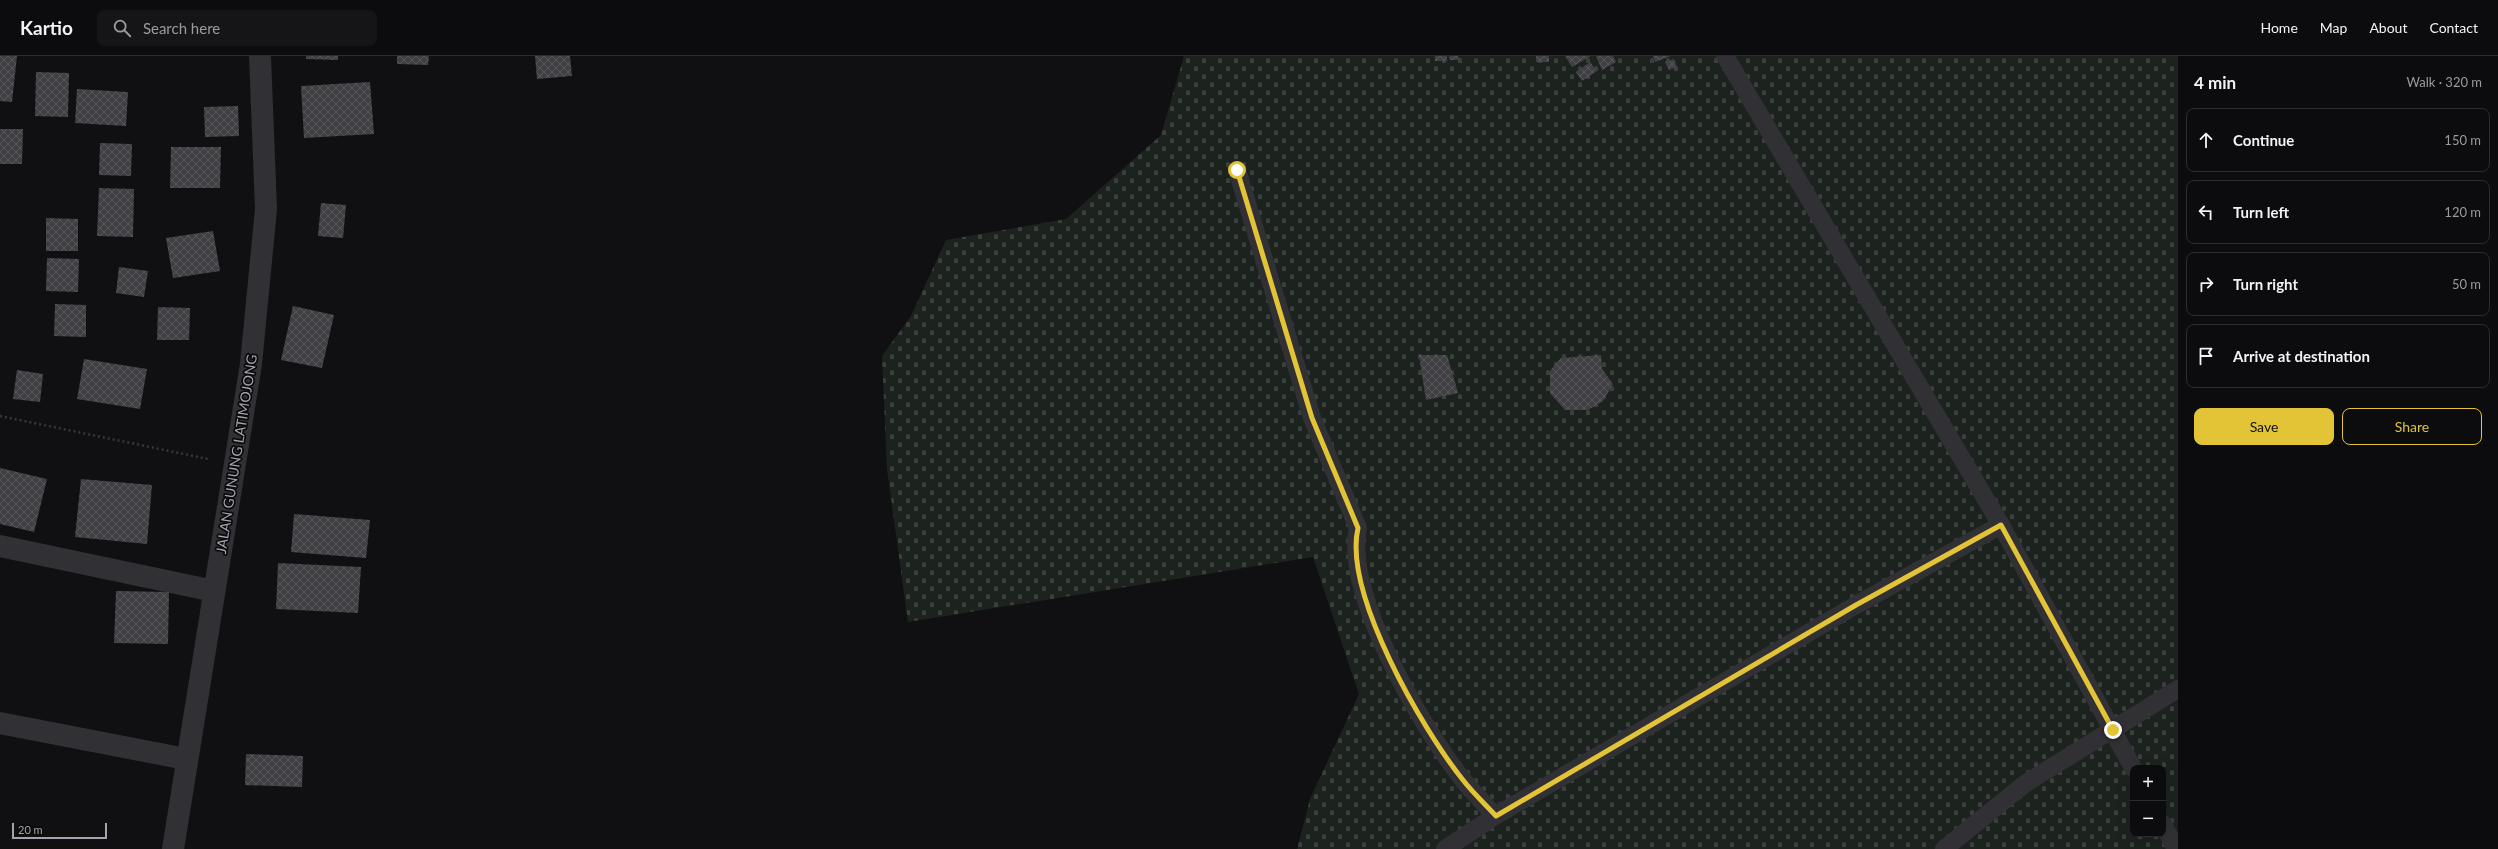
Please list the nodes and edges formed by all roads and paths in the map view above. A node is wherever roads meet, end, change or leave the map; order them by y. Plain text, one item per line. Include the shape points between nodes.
1 (260, 56) edge
2 (1725, 56) edge
3 (1237, 170) dead end
4 (0, 416) edge
5 (236, 465) junction
6 (2001, 525) junction
7 (0, 546) edge
8 (214, 591) junction
9 (2178, 689) edge
10 (0, 723) edge
11 (2113, 730) junction
12 (186, 759) junction
13 (2131, 765) edge
14 (1496, 816) junction
15 (2166, 830) edge
16 (173, 849) edge
17 (1445, 849) edge
18 (1944, 849) edge
19 (2176, 849) edge

1 - 5 street, JALAN GUNUNG LATIMOJONG via 266,209 251,364
2 - 6 lane
3 - 14 lane via 1312,418 1358,528 1357,557 1366,601 1391,663 1433,738 1462,779
4 - 5 path
5 - 8 street, JALAN GUNUNG LATIMOJONG
6 - 11 lane
6 - 14 lane via 1849,609
7 - 8 street
8 - 12 street, JALAN GUNUNG LATIMOJONG
9 - 11 lane
10 - 12 street
11 - 13 lane
11 - 18 lane via 2026,783
12 - 16 street, JALAN GUNUNG LATIMOJONG
14 - 17 lane
15 - 19 lane

